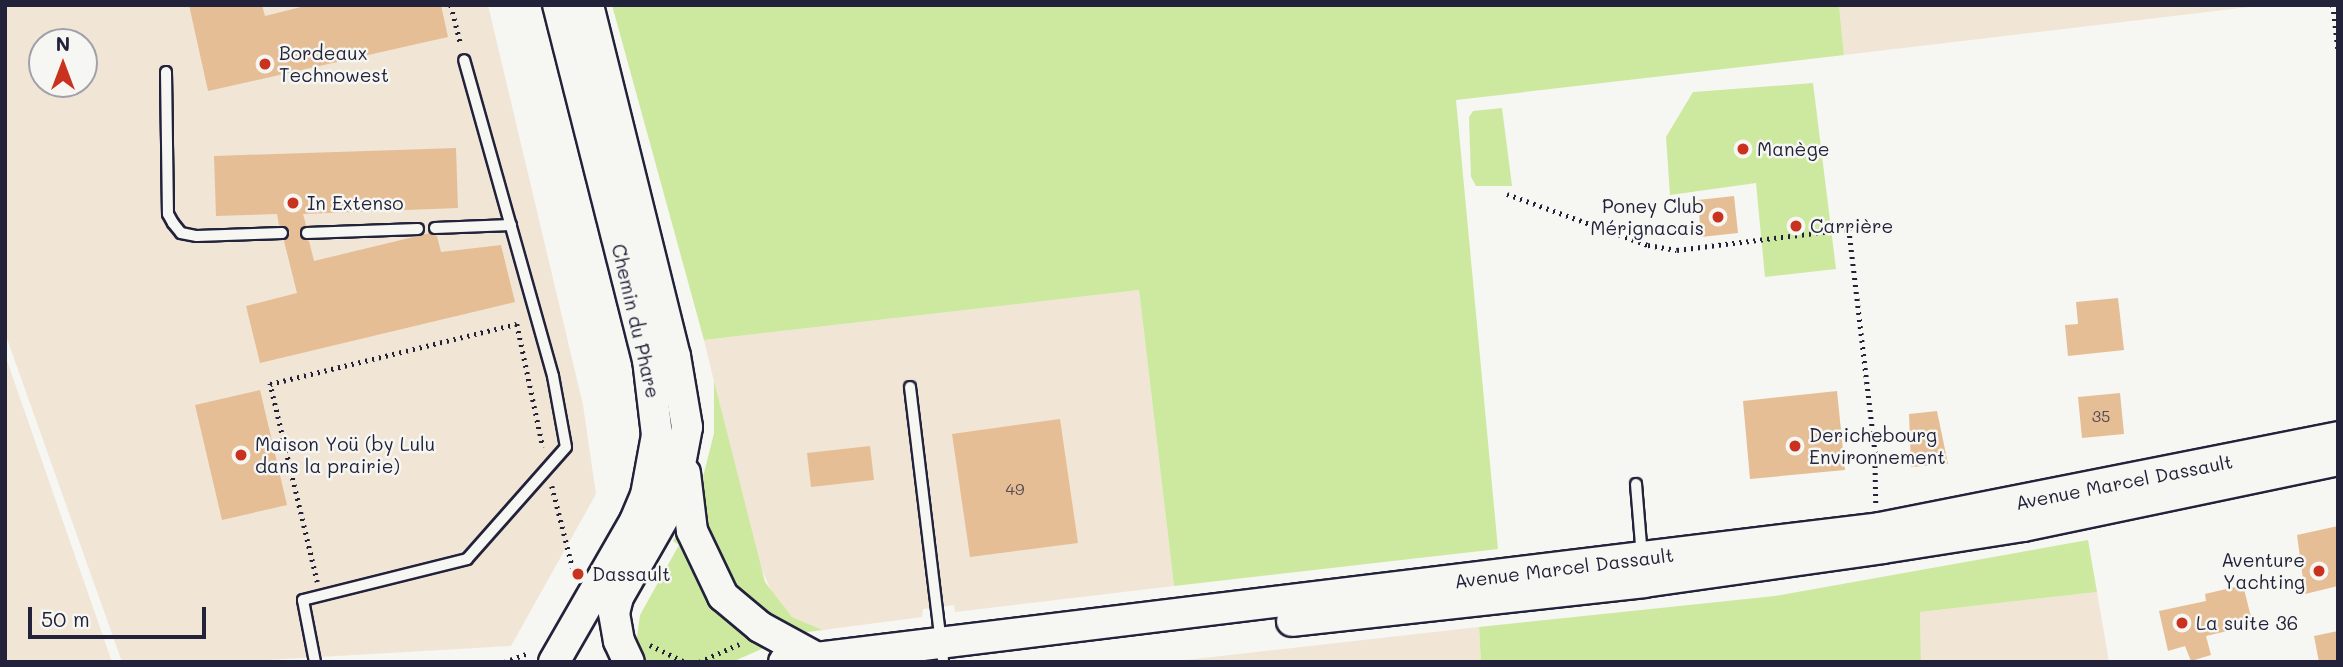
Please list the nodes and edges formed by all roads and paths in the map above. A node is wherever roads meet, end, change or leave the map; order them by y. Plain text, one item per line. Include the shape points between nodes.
1 (451, 5) edge
2 (558, 5) edge
3 (588, 5) edge
4 (2333, 5) edge
5 (2338, 49) edge
6 (464, 60) joint
7 (166, 72) dead end
8 (1507, 194) dead end
9 (511, 225) junction
10 (435, 228) dead end
11 (418, 229) dead end
12 (282, 233) dead end
13 (307, 233) dead end
14 (909, 387) dead end
15 (2338, 437) edge
16 (2338, 460) edge
17 (684, 462) junction
18 (547, 469) junction
19 (1636, 484) dead end
20 (1880, 528) junction
21 (1642, 559) junction
22 (582, 562) dead end
23 (575, 573) junction
24 (570, 582) dead end
25 (320, 596) junction
26 (760, 627) junction
27 (635, 652) edge
28 (544, 653) edge
29 (937, 654) edge
30 (816, 657) junction
31 (315, 662) edge
32 (504, 662) edge
33 (685, 662) edge
34 (699, 662) edge
35 (783, 662) edge

1 - 6 path
2 - 28 main road, Chemin du Phare via 648,360 657,435 646,495 635,521
3 - 17 main road, Chemin du Phare via 683,391
4 - 5 path
6 - 9 lane
7 - 12 lane via 168,214 173,223 181,233 197,236
8 - 20 path via 1648,245 1677,250 1849,229
9 - 10 lane
9 - 18 lane via 553,376 566,447
11 - 13 lane
14 - 29 lane
15 - 20 main road, Avenue Marcel Dassault
16 - 29 main road, Avenue Marcel Dassault via 2023,526 1644,582
17 - 26 main road via 692,531 701,558 723,596
17 - 27 main road, Chemin du Phare via 673,501 618,597 616,628
18 - 23 path
18 - 25 lane via 467,559
18 - 25 path via 517,324 270,384
19 - 21 lane
20 - 21 main road, Avenue Marcel Dassault
21 - 29 main road, Avenue Marcel Dassault
22 - 23 path
23 - 24 path
25 - 31 lane via 303,600
26 - 30 main road
26 - 34 path via 738,645
27 - 33 path
28 - 32 path via 528,653
29 - 30 main road, Avenue Marcel Dassault
30 - 35 main road, Avenue Marcel Dassault

